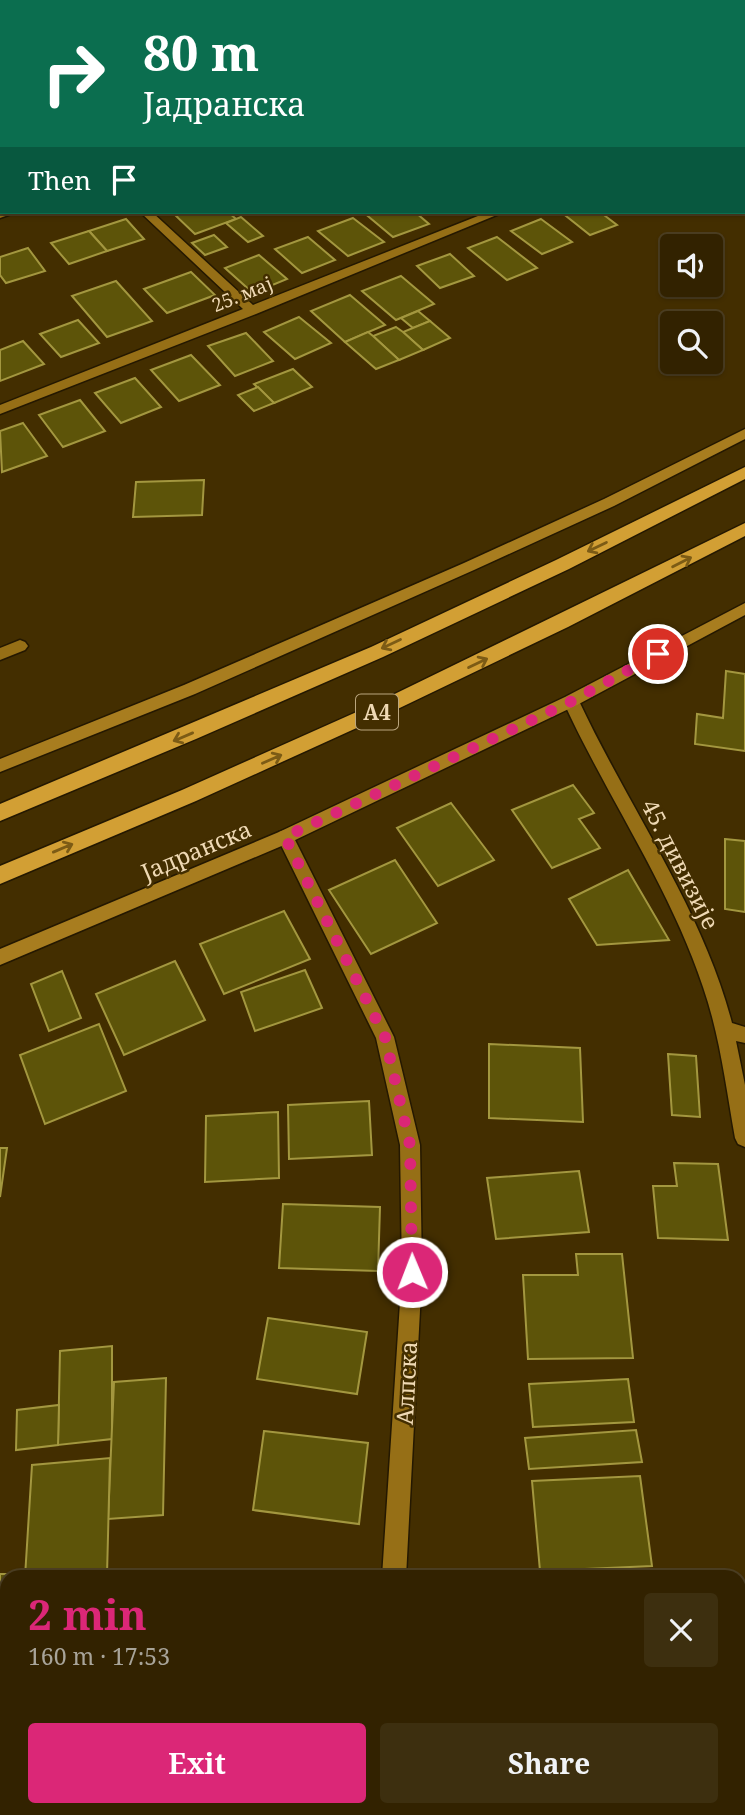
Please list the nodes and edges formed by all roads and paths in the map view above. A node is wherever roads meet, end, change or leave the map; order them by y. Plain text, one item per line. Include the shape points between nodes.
1 (148, 214) edge
2 (493, 214) edge
3 (252, 311) junction
4 (0, 410) edge
5 (745, 433) edge
6 (745, 472) edge
7 (745, 529) edge
8 (745, 608) edge
9 (20, 646) dead end
10 (0, 654) edge
11 (572, 701) junction
12 (0, 766) edge
13 (0, 813) edge
14 (285, 837) junction
15 (0, 875) edge
16 (0, 957) edge
17 (724, 1029) junction
18 (745, 1035) edge
19 (745, 1138) edge
20 (394, 1570) edge

1 - 3 street
2 - 3 street, 25. мај
3 - 4 street, 25. мај
5 - 12 main road via 444,578
6 -> 13 highway, A4 via 318,678
15 -> 7 highway, A4 via 393,704
8 - 11 main road, Јадранска
9 - 10 street
11 - 14 main road, Јадранска
11 - 17 street, 45. дивизије via 684,920
14 - 16 main road, Јадранска
14 - 20 street, Алпска via 385,1037 410,1145 412,1272
17 - 18 street
17 - 19 street, 45. дивизије

